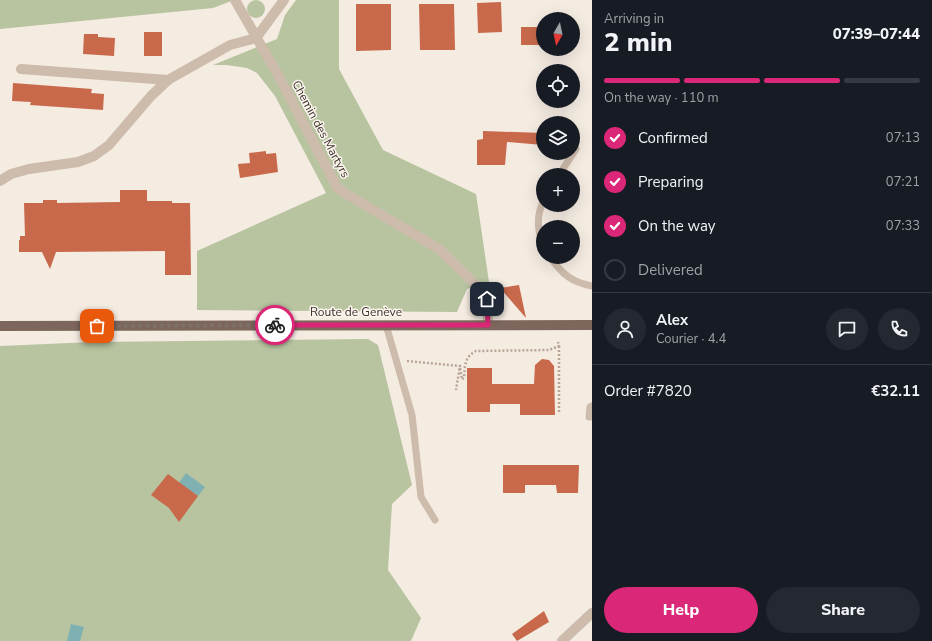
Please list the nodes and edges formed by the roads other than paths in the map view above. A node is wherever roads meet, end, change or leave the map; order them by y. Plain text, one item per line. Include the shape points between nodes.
1 (235, 0) edge
2 (284, 0) edge
3 (256, 38) junction
4 (20, 69) dead end
5 (168, 80) junction
6 (0, 181) edge
7 (555, 264) edge
8 (592, 286) edge
9 (386, 325) junction
10 (488, 325) junction
11 (592, 325) edge
12 (0, 326) edge
13 (592, 406) edge
14 (592, 417) edge
15 (435, 520) dead end
16 (592, 613) edge
17 (562, 641) edge

1 - 3 street, Chemin des Martyrs
2 - 3 street
3 - 5 street via 230,45
3 - 10 street, Chemin des Martyrs via 338,189 439,249 487,299
4 - 5 street
5 - 6 street via 150,96 109,144 94,156 78,162 29,169 11,174
7 - 8 lane via 578,284
9 - 10 main road, Route de Genève
9 - 12 main road, Route de Genève
9 - 15 lane via 412,415 420,497
10 - 11 main road, Route de Genève
13 - 14 lane via 589,417
16 - 17 street

